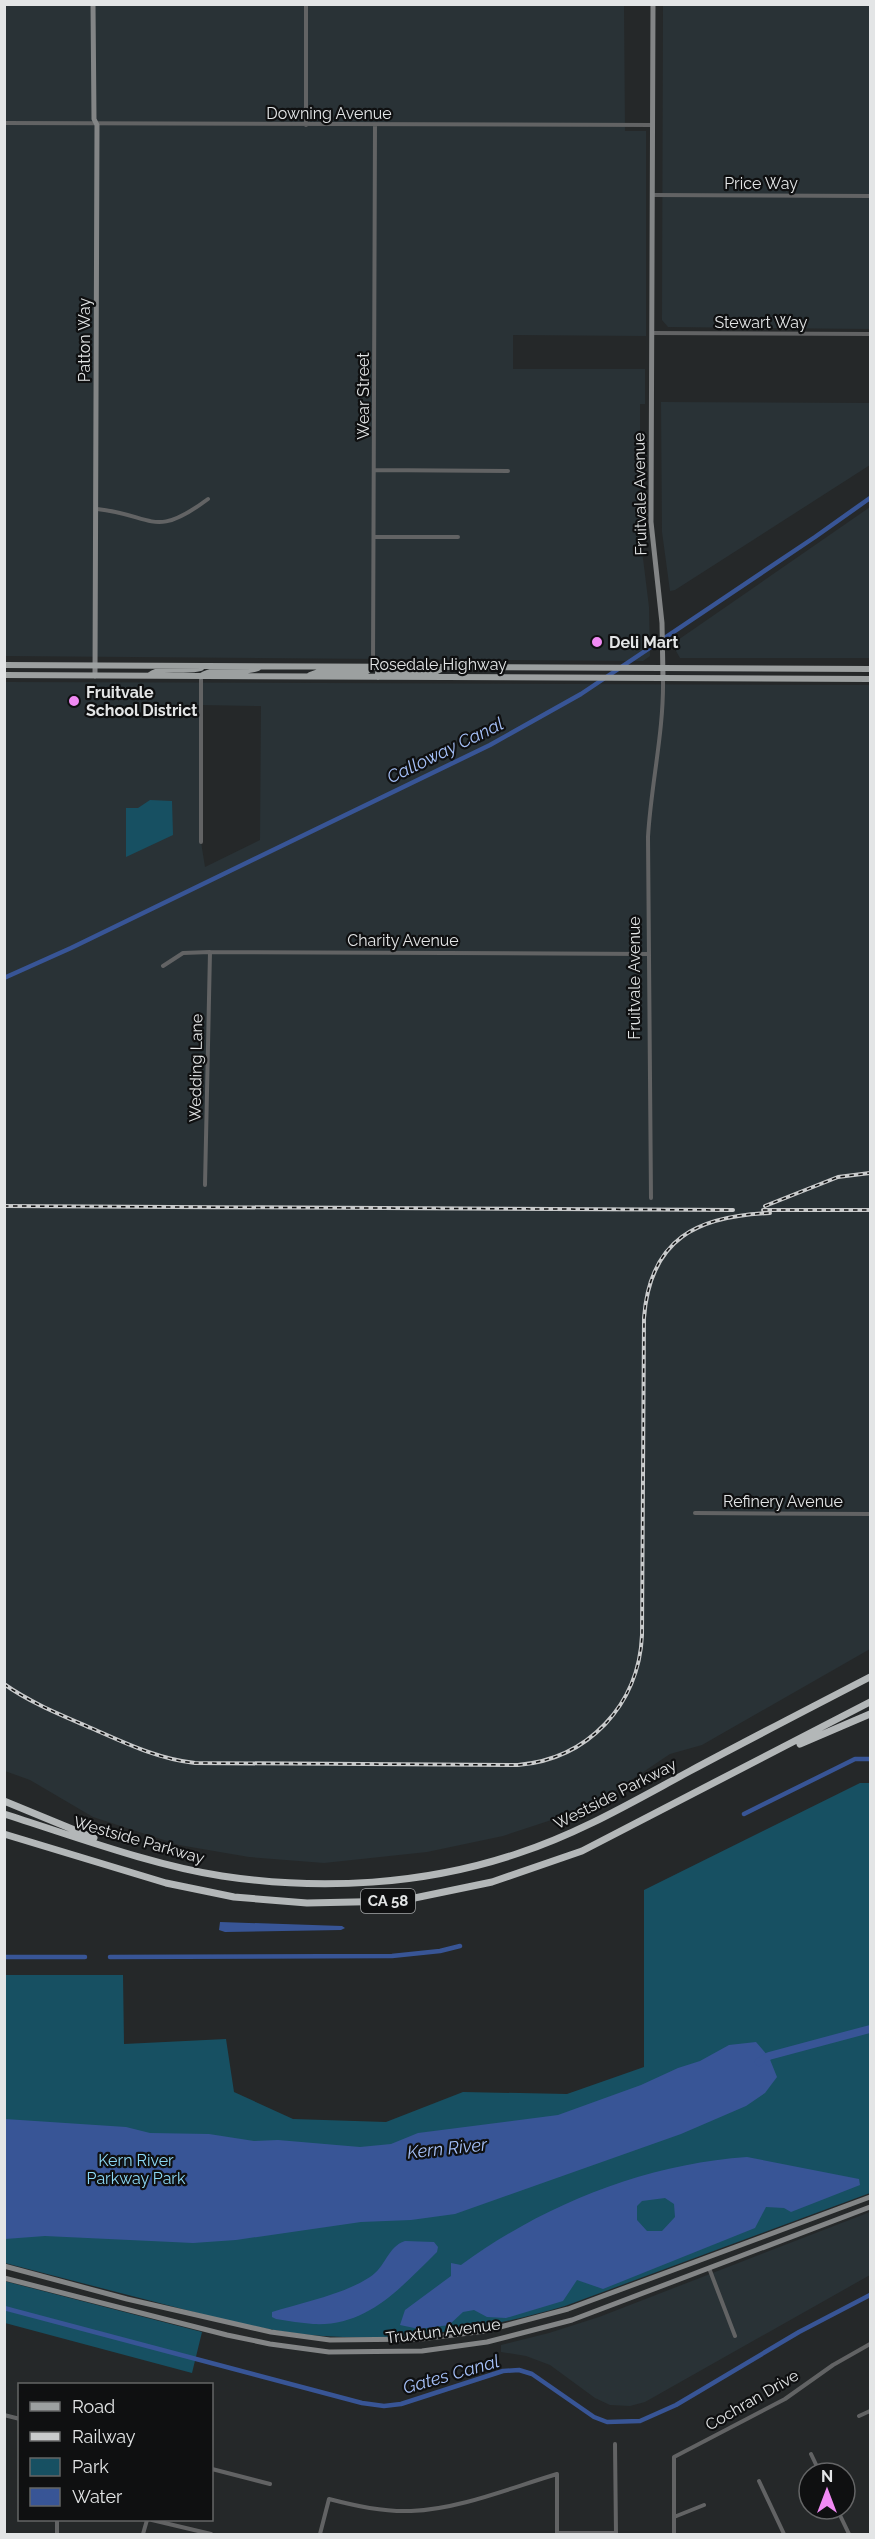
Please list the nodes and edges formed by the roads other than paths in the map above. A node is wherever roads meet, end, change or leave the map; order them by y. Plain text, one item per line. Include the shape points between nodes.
1 (93, 4) edge
2 (306, 4) edge
3 (653, 4) edge
4 (4, 123) edge
5 (97, 124) junction
6 (306, 125) junction
7 (375, 125) junction
8 (652, 125) junction
9 (652, 195) junction
10 (870, 196) edge
11 (652, 333) junction
12 (870, 334) edge
13 (374, 470) junction
14 (508, 471) dead end
15 (208, 499) dead end
16 (97, 510) junction
17 (374, 537) junction
18 (458, 537) dead end
19 (4, 665) edge
20 (95, 666) junction
21 (206, 666) junction
22 (262, 666) junction
23 (373, 667) junction
24 (444, 667) junction
25 (663, 668) junction
26 (870, 669) edge
27 (4, 675) edge
28 (95, 676) junction
29 (150, 676) junction
30 (201, 676) junction
31 (304, 676) junction
32 (378, 677) junction
33 (663, 678) junction
34 (870, 679) edge
35 (201, 842) dead end
36 (210, 952) junction
37 (647, 954) junction
38 (163, 966) dead end
39 (205, 1185) dead end
40 (651, 1198) dead end
41 (694, 1513) dead end
42 (870, 1514) edge
43 (870, 1677) edge
44 (870, 1702) edge
45 (870, 1714) edge
46 (753, 1764) junction
47 (4, 1801) edge
48 (4, 1814) edge
49 (4, 1834) edge
50 (127, 1851) junction
51 (870, 2197) edge
52 (870, 2207) edge
53 (744, 2245) junction
54 (4, 2266) edge
55 (709, 2267) junction
56 (680, 2268) junction
57 (4, 2278) edge
58 (735, 2336) dead end
59 (870, 2344) edge
60 (870, 2411) edge
61 (859, 2416) dead end
62 (615, 2444) dead end
63 (811, 2454) dead end
64 (814, 2461) edge
65 (213, 2469) edge
66 (759, 2481) dead end
67 (270, 2484) dead end
68 (704, 2505) dead end
69 (674, 2517) junction
70 (156, 2521) edge
71 (843, 2521) edge
72 (557, 2534) edge
73 (616, 2534) edge
74 (211, 2535) edge
75 (320, 2535) edge
76 (674, 2535) edge
77 (784, 2535) edge
78 (849, 2535) edge

1 - 5 main road, Patton Way
2 - 6 street
3 - 8 main road, Fruitvale Avenue
4 - 5 street, Downing Avenue
5 - 6 street, Downing Avenue
5 - 16 main road, Patton Way
6 - 7 street, Downing Avenue
7 - 8 street, Downing Avenue
7 - 13 street, Wear Street
8 - 9 main road, Fruitvale Avenue
9 - 10 street, Price Way
9 - 11 main road, Fruitvale Avenue
11 - 12 street, Stewart Way
11 - 25 main road, Fruitvale Avenue via 651,522
13 - 14 street
13 - 17 street, Wear Street
15 - 16 street via 173,521 160,523
16 - 20 main road, Patton Way
17 - 18 street
17 - 23 street, Wear Street
19 - 20 main road, Rosedale Highway
20 - 21 main road, Rosedale Highway
20 - 28 main road, Patton Way
21 - 22 main road, Rosedale Highway
21 - 29 main road via 157,671
22 - 23 main road, Rosedale Highway
22 - 30 main road via 251,671 209,671
23 - 24 main road, Rosedale Highway
23 - 31 main road via 367,671 321,671
24 - 25 main road, Rosedale Highway
24 - 32 main road via 435,672 381,671
25 - 26 main road, Rosedale Highway
25 - 33 main road, Fruitvale Avenue
27 - 28 main road, Rosedale Highway
28 - 29 main road, Rosedale Highway
29 - 30 main road, Rosedale Highway
30 - 31 main road, Rosedale Highway
30 - 35 street
31 - 32 main road, Rosedale Highway
32 - 33 main road, Rosedale Highway
33 - 34 main road, Rosedale Highway
33 - 37 street, Fruitvale Avenue via 661,737 648,837
36 - 37 street, Charity Avenue
36 - 38 street, Charity Avenue via 183,953
36 - 39 street, Wedding Lane
37 - 40 street, Fruitvale Avenue
41 - 42 street, Refinery Avenue
43 - 50 highway, Westside Parkway / CA 58 via 595,1822 520,1853 478,1865 391,1881 286,1883 220,1876
44 - 46 highway, Westside Parkway
45 - 46 highway
46 - 49 highway, Westside Parkway / CA 58 via 555,1862 492,1882 400,1900 307,1904 234,1897 166,1882
47 - 50 highway
48 - 50 highway, Westside Parkway / CA 58
51 - 53 main road, Truxtun Avenue
52 - 55 main road, Truxtun Avenue
53 - 55 main road
53 - 56 main road, Truxtun Avenue
54 - 56 main road, Truxtun Avenue via 250,2329 330,2340 378,2341 442,2337 516,2324
55 - 56 main road
55 - 57 main road, Truxtun Avenue via 592,2313 519,2335 444,2349 378,2353 329,2352 248,2340
55 - 58 street
59 - 69 street, Cochran Drive via 785,2399 674,2457
60 - 61 street
62 - 73 street
63 - 64 street
65 - 67 street
66 - 77 street
68 - 69 street
69 - 76 street
70 - 74 street
71 - 78 street
72 - 73 street
72 - 75 street via 557,2474 427,2510 378,2510 329,2499

